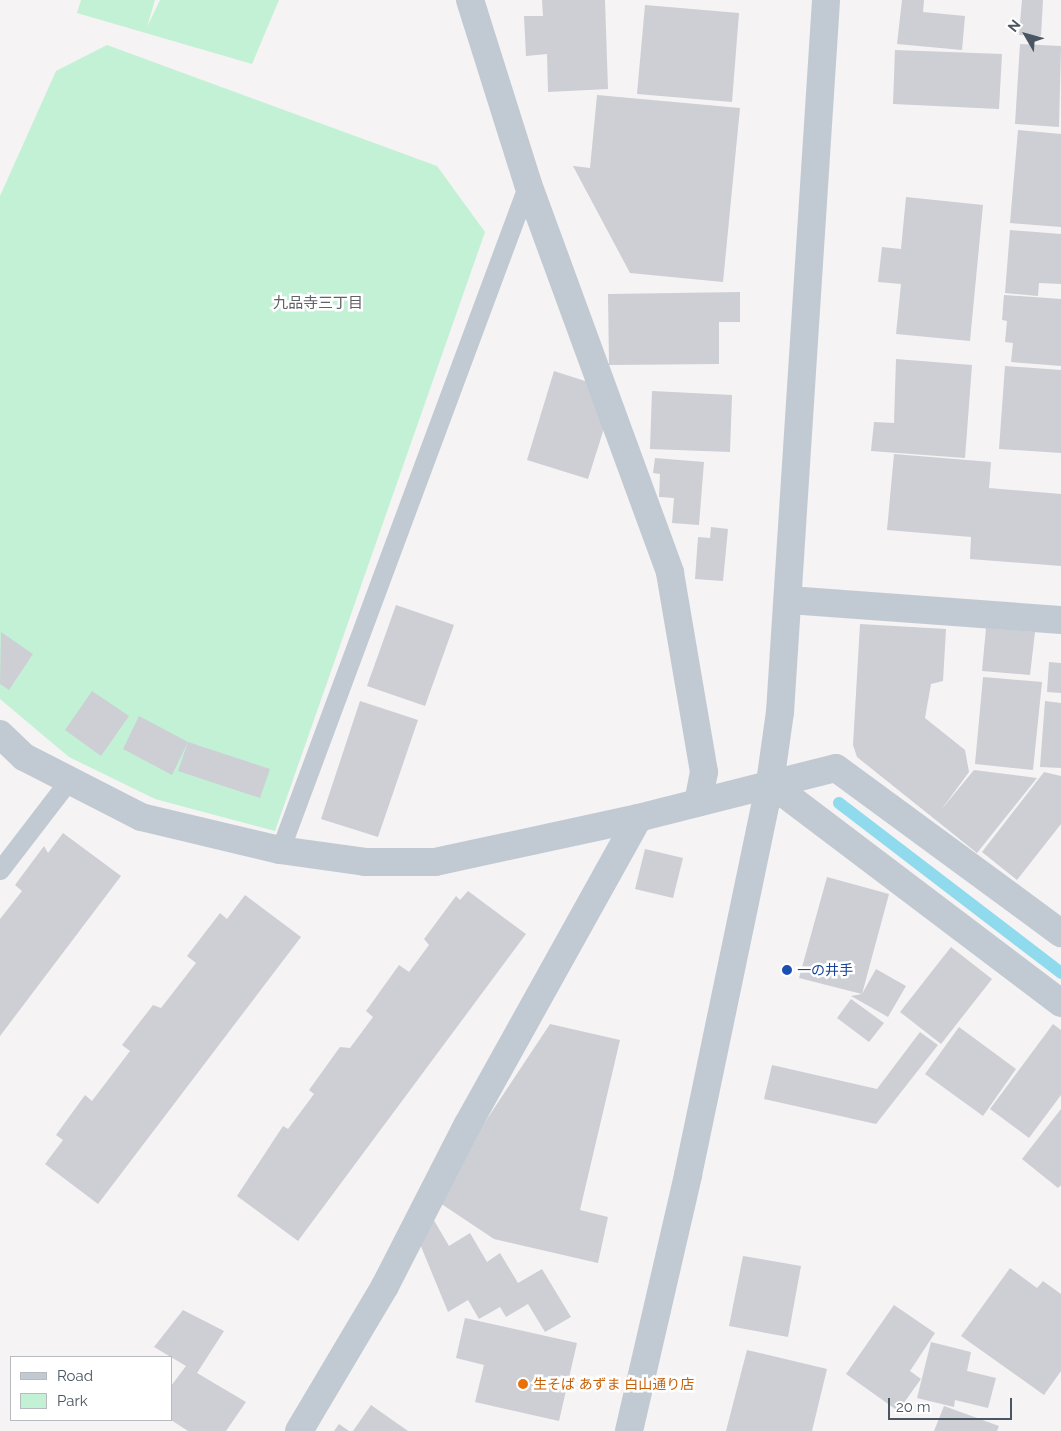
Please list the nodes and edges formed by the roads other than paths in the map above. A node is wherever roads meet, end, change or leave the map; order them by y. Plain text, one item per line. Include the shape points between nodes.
1 (470, 0) edge
2 (826, 0) edge
3 (528, 184) junction
4 (789, 600) junction
5 (1061, 620) edge
6 (0, 734) edge
7 (69, 780) junction
8 (770, 783) junction
9 (698, 802) junction
10 (638, 818) junction
11 (280, 850) junction
12 (0, 870) edge
13 (1061, 934) edge
14 (1061, 1004) edge
15 (299, 1431) edge
16 (629, 1431) edge

1 - 3 street
2 - 4 street
3 - 9 street via 670,572 704,772
3 - 11 lane
4 - 5 street
4 - 8 street
6 - 7 street via 24,757
7 - 11 street via 141,818
7 - 12 lane
8 - 9 street
8 - 13 street via 836,768
8 - 14 street
8 - 16 street
9 - 10 street
10 - 11 street via 435,862 365,862
10 - 15 street via 468,1124 385,1286

